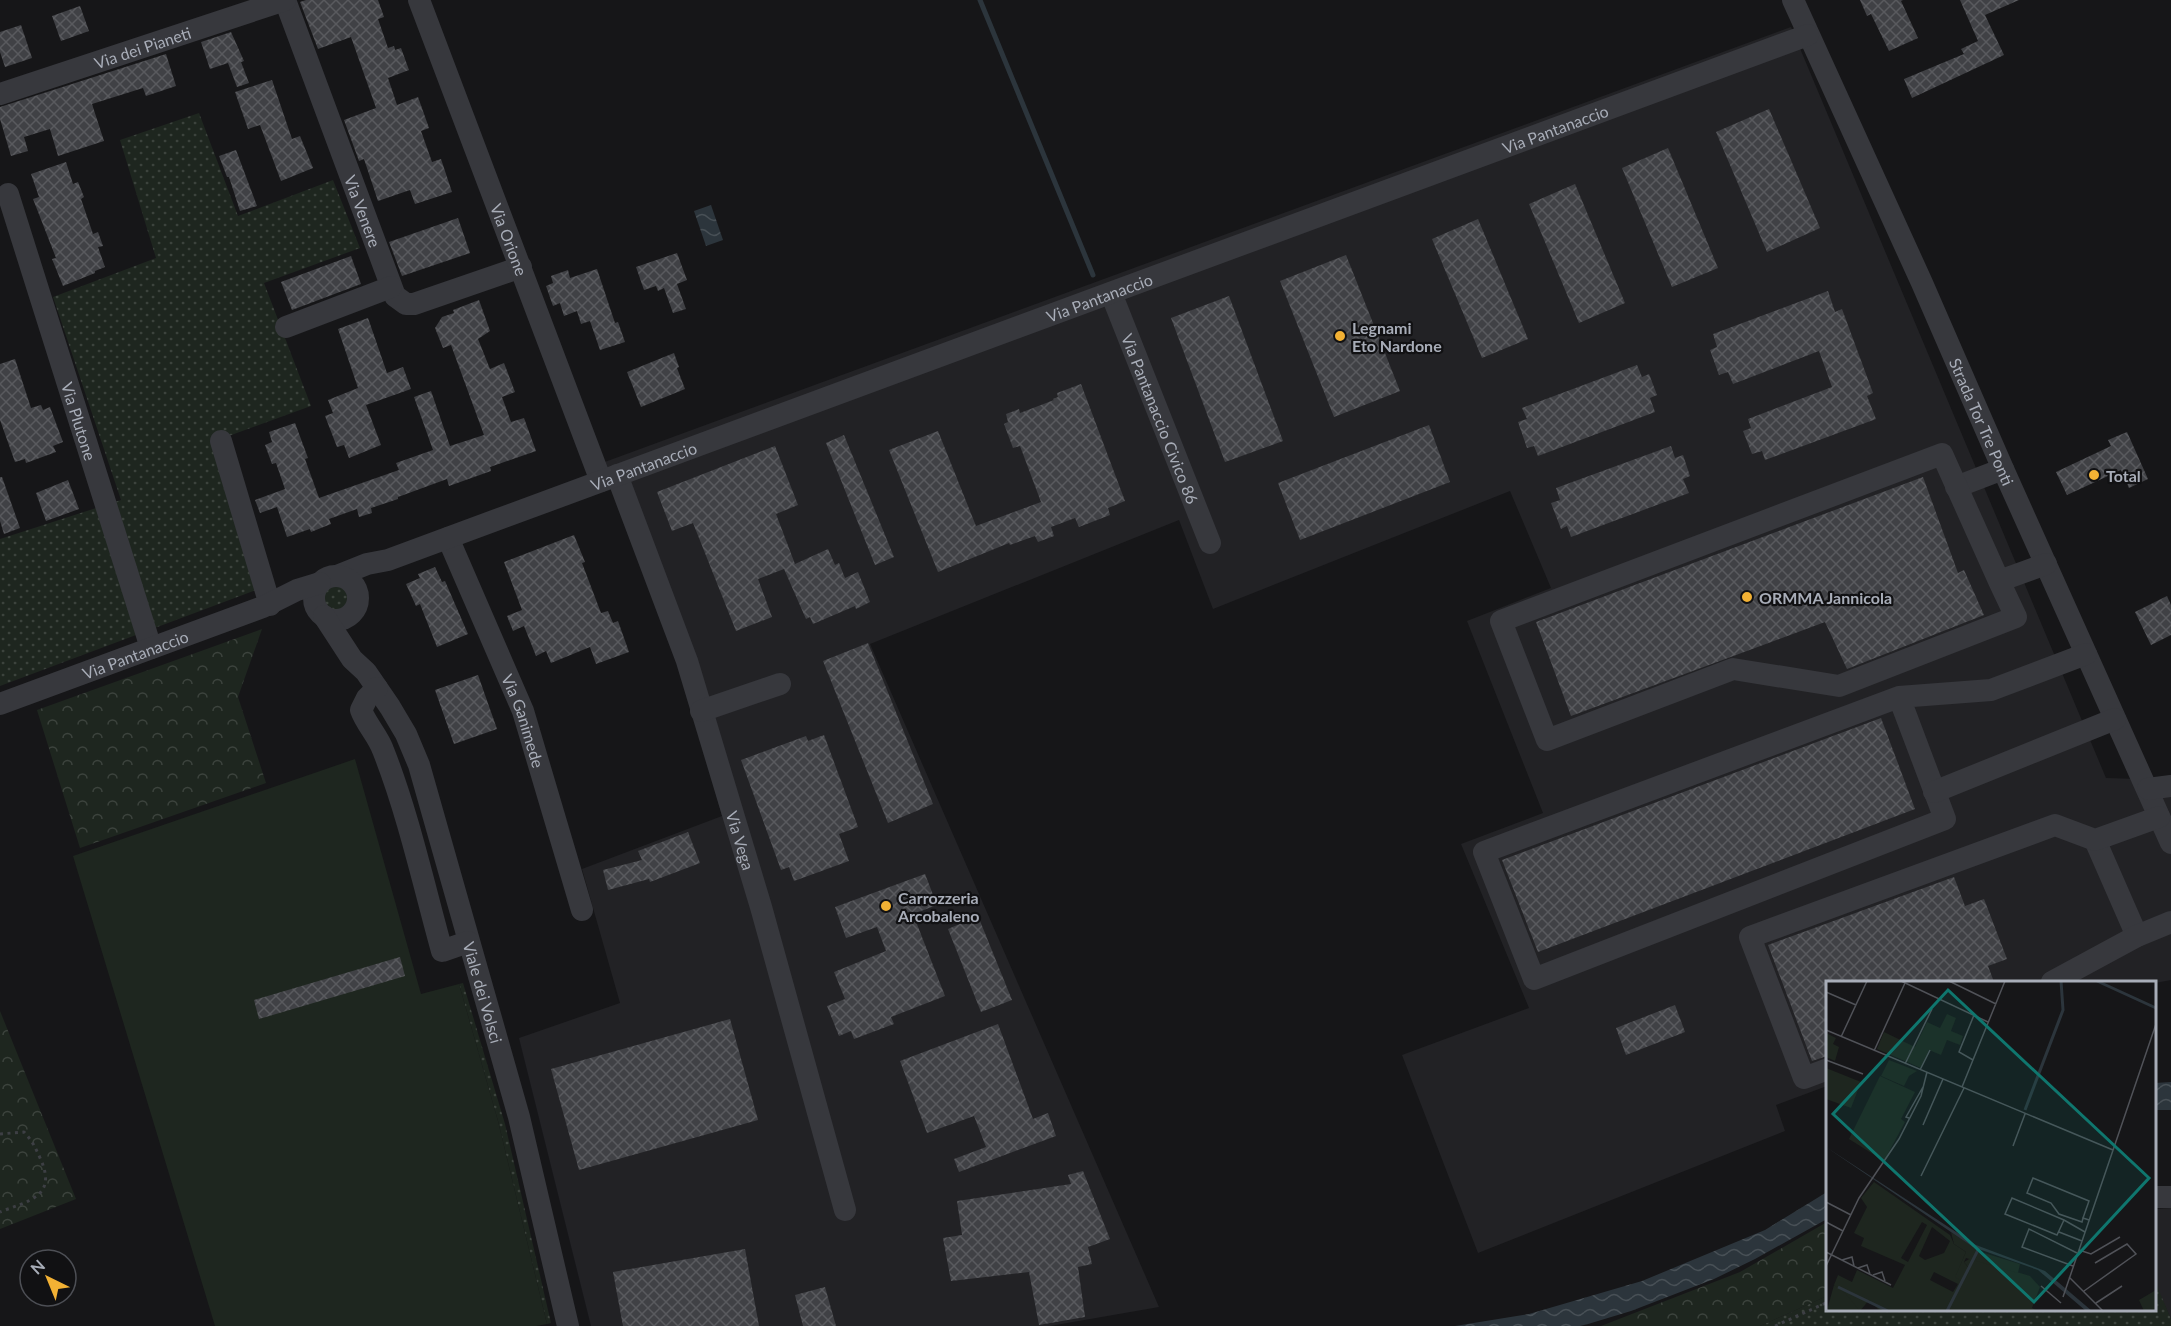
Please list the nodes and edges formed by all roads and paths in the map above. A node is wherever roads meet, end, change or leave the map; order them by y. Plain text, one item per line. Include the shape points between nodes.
1 (285, 0) edge
2 (419, 0) edge
3 (1793, 0) edge
4 (1808, 35) junction
5 (0, 94) edge
6 (8, 194) dead end
7 (521, 267) junction
8 (391, 287) junction
9 (1111, 293) junction
10 (286, 327) dead end
11 (221, 441) dead end
12 (2003, 469) junction
13 (609, 478) junction
14 (1956, 487) junction
15 (447, 538) junction
16 (1210, 543) dead end
17 (388, 560) junction
18 (2046, 564) junction
19 (329, 580) junction
20 (1999, 580) junction
21 (355, 603) junction
22 (270, 604) junction
23 (320, 611) junction
24 (151, 648) junction
25 (2086, 654) junction
26 (372, 680) junction
27 (780, 684) dead end
28 (1899, 697) junction
29 (0, 704) edge
30 (701, 711) junction
31 (2115, 719) junction
32 (2171, 786) edge
33 (2148, 789) junction
34 (1934, 792) junction
35 (2159, 817) junction
36 (2095, 840) junction
37 (2171, 843) edge
38 (582, 910) dead end
39 (2171, 922) edge
40 (2137, 936) junction
41 (2054, 981) edge
42 (1826, 1069) edge
43 (0, 1134) edge
44 (845, 1210) dead end
45 (0, 1212) edge
46 (1826, 1302) edge
47 (568, 1326) edge
48 (1775, 1326) edge

1 - 5 street, Via dei Pianeti
1 - 8 street, Via Venere
2 - 7 street, Via Orione
3 - 4 street, Strada Tor Tre Ponti
4 - 9 street, Via Pantanaccio
4 - 12 street, Strada Tor Tre Ponti
6 - 24 street, Via Plutone
7 - 8 street via 410,304 398,300
7 - 13 street, Via Orione
8 - 10 street
9 - 13 street, Via Pantanaccio
9 - 16 street, Via Pantanaccio Civico 86
11 - 22 street
12 - 14 street
12 - 18 street, Strada Tor Tre Ponti
13 - 15 street, Via Pantanaccio
13 - 30 street, Via Vega via 687,661
14 - 20 street
14 - 20 street via 1942,454 1501,621 1548,740 1733,669 1839,686 2016,617
15 - 17 street, Via Pantanaccio
15 - 38 street, Via Ganimede via 523,711
17 - 19 street, Via Pantanaccio
17 - 21 street, Via Pantanaccio via 373,573
18 - 20 street
18 - 25 street, Strada Tor Tre Ponti
19 - 21 street via 351,582
19 - 22 street, Via Pantanaccio
19 - 23 street via 315,593
21 - 23 street via 348,616 336,620
21 - 26 street, Viale dei Volsci via 356,636
22 - 23 street, Via Pantanaccio
22 - 24 street, Via Pantanaccio
23 - 26 street, Viale dei Volsci
24 - 29 street, Via Pantanaccio
25 - 28 street via 1991,690
25 - 31 street, Strada Tor Tre Ponti
26 - 47 street, Viale dei Volsci via 406,734 419,765 519,1117
27 - 30 street
28 - 34 street
28 - 34 street via 1484,852 1534,979 1945,819
30 - 44 street, Via Vega via 761,907
31 - 33 street, Strada Tor Tre Ponti
31 - 34 street
32 - 33 street
33 - 35 street, Strada Tor Tre Ponti
35 - 36 street
35 - 37 street, Strada Tor Tre Ponti
36 - 40 street
36 - 42 street via 2055,825 1750,937 1804,1078
39 - 40 street
40 - 41 street
43 - 45 path via 24,1131 36,1148 46,1176 44,1190 37,1197
46 - 48 path

